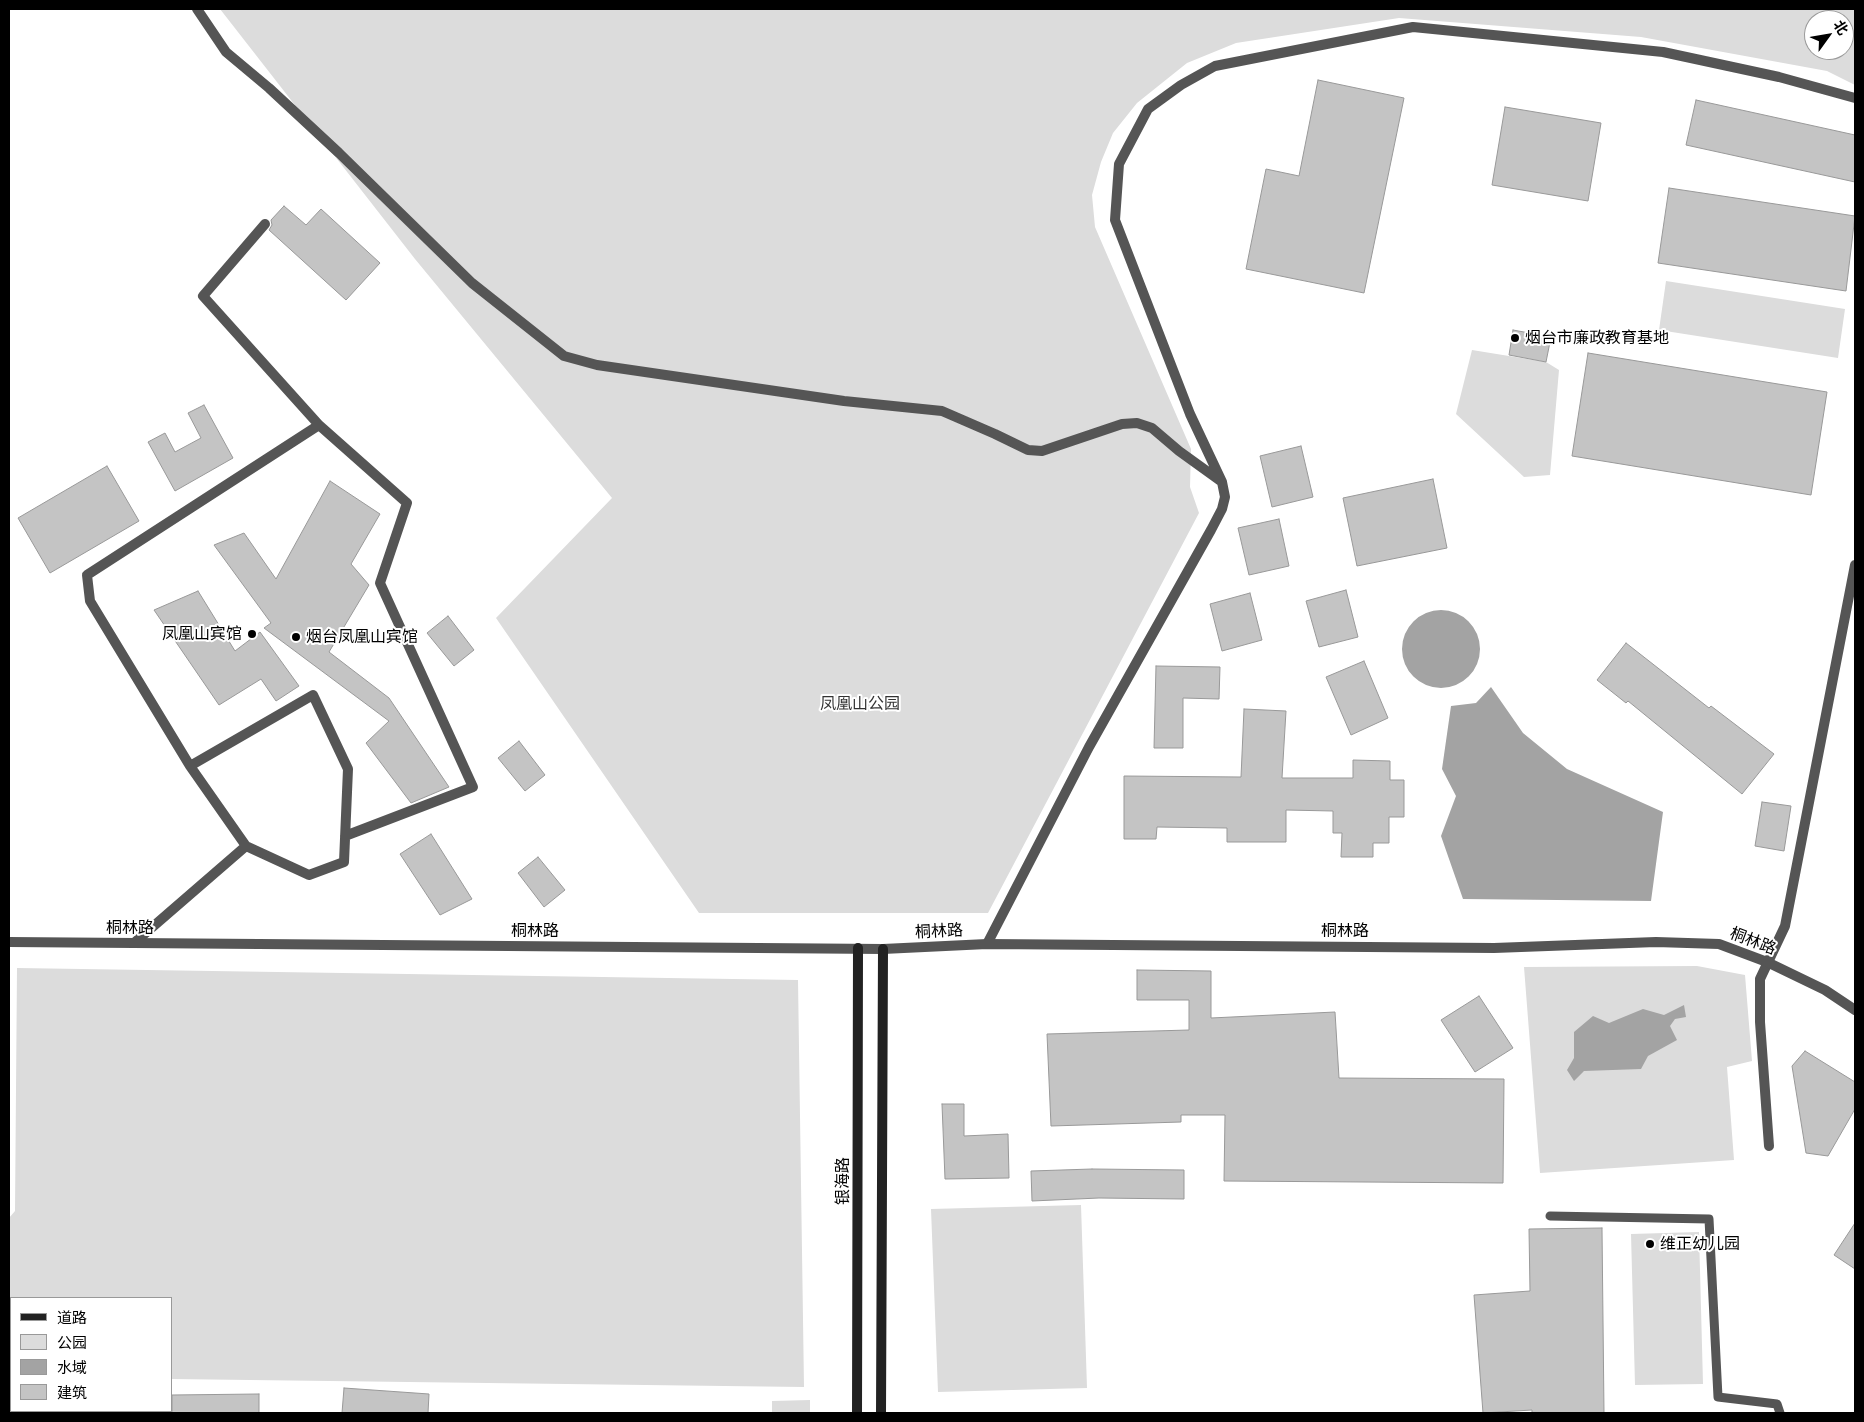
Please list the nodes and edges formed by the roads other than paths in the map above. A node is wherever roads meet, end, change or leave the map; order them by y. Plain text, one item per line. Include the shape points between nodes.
1 (197, 9) edge
2 (1855, 98) edge
3 (265, 224) dead end
4 (319, 425) junction
5 (1222, 482) junction
6 (1855, 565) edge
7 (190, 766) junction
8 (345, 836) junction
9 (246, 846) junction
10 (9, 942) edge
11 (134, 942) junction
12 (987, 944) junction
13 (858, 948) junction
14 (884, 949) junction
15 (1767, 962) junction
16 (1855, 1010) edge
17 (1769, 1146) dead end
18 (1550, 1216) dead end
19 (857, 1413) edge
20 (881, 1413) edge
21 (1780, 1413) edge

1 - 5 street via 226,52 339,153 472,283 564,356 597,365 834,400 942,411 1028,450 1042,451 1122,424 1137,423 1152,428
2 - 5 street via 1779,76 1663,52 1412,27 1215,66 1181,84 1148,109 1119,164 1115,220 1190,414
3 - 4 street via 203,296
4 - 7 street via 87,575 90,601
4 - 8 street via 407,503 380,583 473,787
5 - 12 street via 1225,497 1222,510 1089,747
6 - 15 street via 1784,926
7 - 8 street via 313,695 348,769
7 - 9 street
8 - 9 street via 344,862 309,875
9 - 11 street
10 - 11 street, 桐林路
11 - 13 street, 桐林路
12 - 14 street, 桐林路
12 - 15 street, 桐林路 via 1494,948 1656,942 1719,944
13 - 14 street, 桐林路
13 - 19 main road, 银海路
14 - 20 main road
15 - 16 street, 桐林路 via 1825,990
15 - 17 street via 1760,979 1760,1022
18 - 21 lane via 1709,1219 1718,1397 1777,1404

